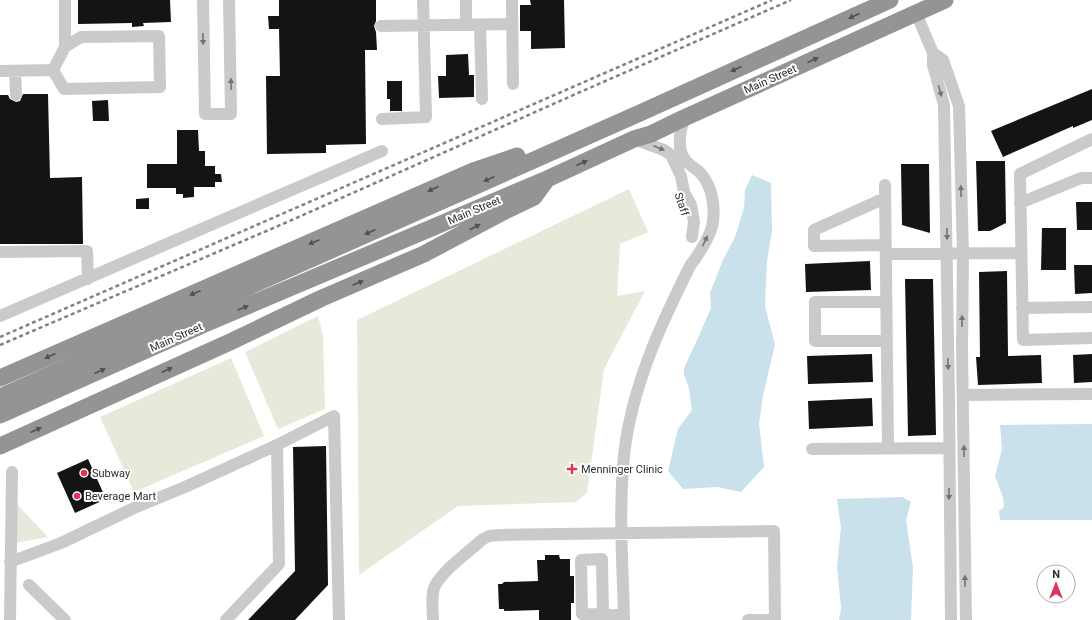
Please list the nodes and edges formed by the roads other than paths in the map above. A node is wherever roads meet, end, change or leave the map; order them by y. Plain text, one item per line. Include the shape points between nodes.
1 (65, 0) edge
2 (203, 0) edge
3 (229, 0) edge
4 (423, 0) edge
5 (466, 0) edge
6 (512, 0) edge
7 (890, 0) edge
8 (945, 0) edge
9 (916, 13) junction
10 (512, 24) junction
11 (466, 25) junction
12 (480, 25) junction
13 (381, 26) dead end
14 (424, 26) junction
15 (65, 47) junction
16 (933, 53) junction
17 (53, 70) junction
18 (11, 71) edge
19 (513, 84) dead end
20 (15, 95) dead end
21 (482, 99) dead end
22 (640, 113) junction
23 (684, 118) junction
24 (382, 119) dead end
25 (634, 139) junction
26 (1092, 139) edge
27 (382, 151) dead end
28 (683, 166) junction
29 (1092, 178) edge
30 (546, 179) junction
31 (885, 185) dead end
32 (885, 198) junction
33 (1020, 203) junction
34 (886, 249) junction
35 (0, 252) edge
36 (947, 253) junction
37 (963, 253) junction
38 (1021, 253) junction
39 (691, 264) junction
40 (88, 279) junction
41 (886, 302) junction
42 (1092, 307) edge
43 (1022, 308) junction
44 (0, 316) edge
45 (1092, 338) edge
46 (887, 341) junction
47 (76, 345) junction
48 (0, 378) edge
49 (123, 390) junction
50 (1092, 394) edge
51 (963, 395) junction
52 (0, 397) edge
53 (0, 415) edge
54 (277, 445) junction
55 (0, 446) edge
56 (888, 448) junction
57 (949, 448) junction
58 (812, 449) dead end
59 (12, 472) dead end
60 (622, 533) junction
61 (10, 562) junction
62 (29, 585) dead end
63 (602, 614) junction
64 (624, 617) edge
65 (10, 620) edge
66 (66, 620) edge
67 (226, 620) edge
68 (339, 620) edge
69 (433, 620) edge
70 (748, 620) edge
71 (775, 620) edge
72 (950, 620) edge
73 (966, 620) edge

1 - 15 lane
2 -> 3 lane via 205,114 231,114
4 - 14 lane
5 - 11 lane
6 - 10 lane
7 -> 22 highway, Main Street
8 - 9 highway, Main Street
9 - 16 lane
23 -> 9 highway, Main Street
10 - 12 lane
10 - 19 lane
11 - 12 lane
11 - 14 lane
12 - 21 lane
13 - 14 lane
14 - 24 lane via 426,116
15 - 17 lane
15 - 17 lane via 81,37 159,36 160,88 64,89
16 -> 36 lane via 933,65 944,105
37 -> 16 lane via 959,106 943,60
17 - 18 lane
18 - 20 lane
22 -> 47 highway via 473,172
22 -> 52 highway, Main Street
23 - 25 highway, Main Street
23 - 28 lane via 680,142
25 -> 28 lane via 668,152
30 -> 25 highway, Main Street
26 - 33 lane via 1020,174
27 - 40 lane
28 - 39 lane, Staff via 676,176 692,237
39 -> 28 lane via 713,224 713,198 698,171
29 - 33 lane via 1081,178
49 -> 30 highway via 424,254 534,197
53 -> 30 highway, Main Street via 207,323
31 - 32 lane
32 - 34 lane
32 - 34 lane via 814,230 814,246
33 - 38 lane
34 - 36 lane
34 - 41 lane
35 - 40 lane via 87,251
36 - 37 lane
36 -> 57 lane
37 - 38 lane
51 -> 37 lane
38 - 43 lane
39 - 60 lane via 653,344 637,393 623,468
40 - 44 lane
41 - 46 lane
41 - 46 lane via 815,302 815,341
42 - 43 lane
43 - 45 lane via 1023,340
46 - 56 lane
47 -> 48 highway
47 - 49 highway via 118,332 136,338 146,347 148,360 145,372
55 -> 49 highway
50 - 51 lane
73 -> 51 lane
54 - 61 lane via 61,543
54 - 67 lane via 279,564
54 - 68 lane via 334,416
56 - 57 lane
56 - 58 lane
57 -> 72 lane
59 - 61 lane
60 - 64 lane
60 - 69 lane via 489,536 442,576 433,594
60 - 71 lane via 774,531
61 - 65 lane
62 - 66 lane
63 - 63 lane via 582,614 581,560 602,559
63 - 64 lane
70 - 71 lane

